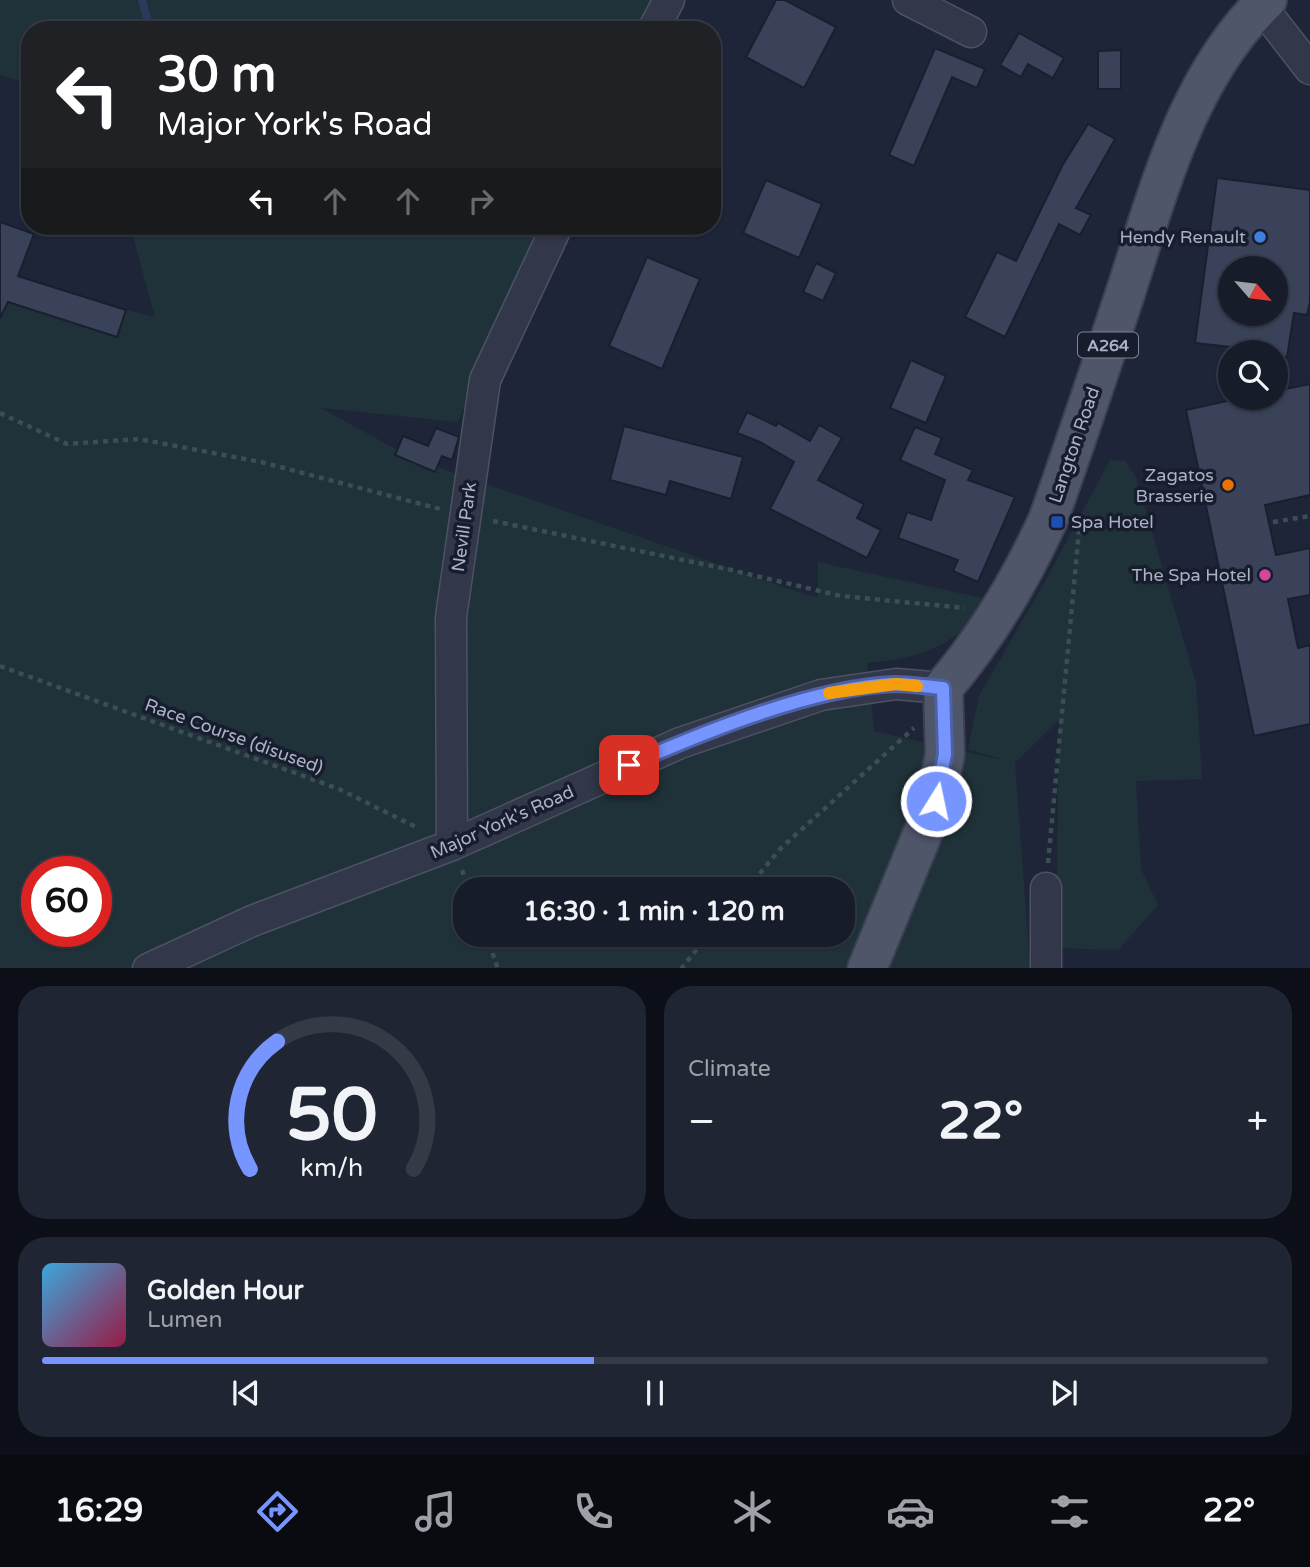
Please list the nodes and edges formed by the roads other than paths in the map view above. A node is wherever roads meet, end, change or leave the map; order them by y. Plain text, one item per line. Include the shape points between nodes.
1 (669, 0) edge
2 (908, 0) edge
3 (1264, 3) edge
4 (658, 21) edge
5 (971, 32) dead end
6 (1310, 69) edge
7 (553, 235) edge
8 (943, 688) junction
9 (452, 845) junction
10 (1046, 888) road end
11 (148, 968) edge
12 (867, 968) edge
13 (1046, 968) edge

1 - 4 street
2 - 5 street
3 - 6 street
3 - 8 main road, Langton Road / A264 via 1229,44 1169,161 1048,520 1001,611
7 - 9 street, Nevill Park via 485,380 451,617
8 - 9 street, Major York's Road via 896,684 821,695 680,743
8 - 12 main road via 945,754 936,801
9 - 11 street, Major York's Road via 253,921
10 - 13 street

